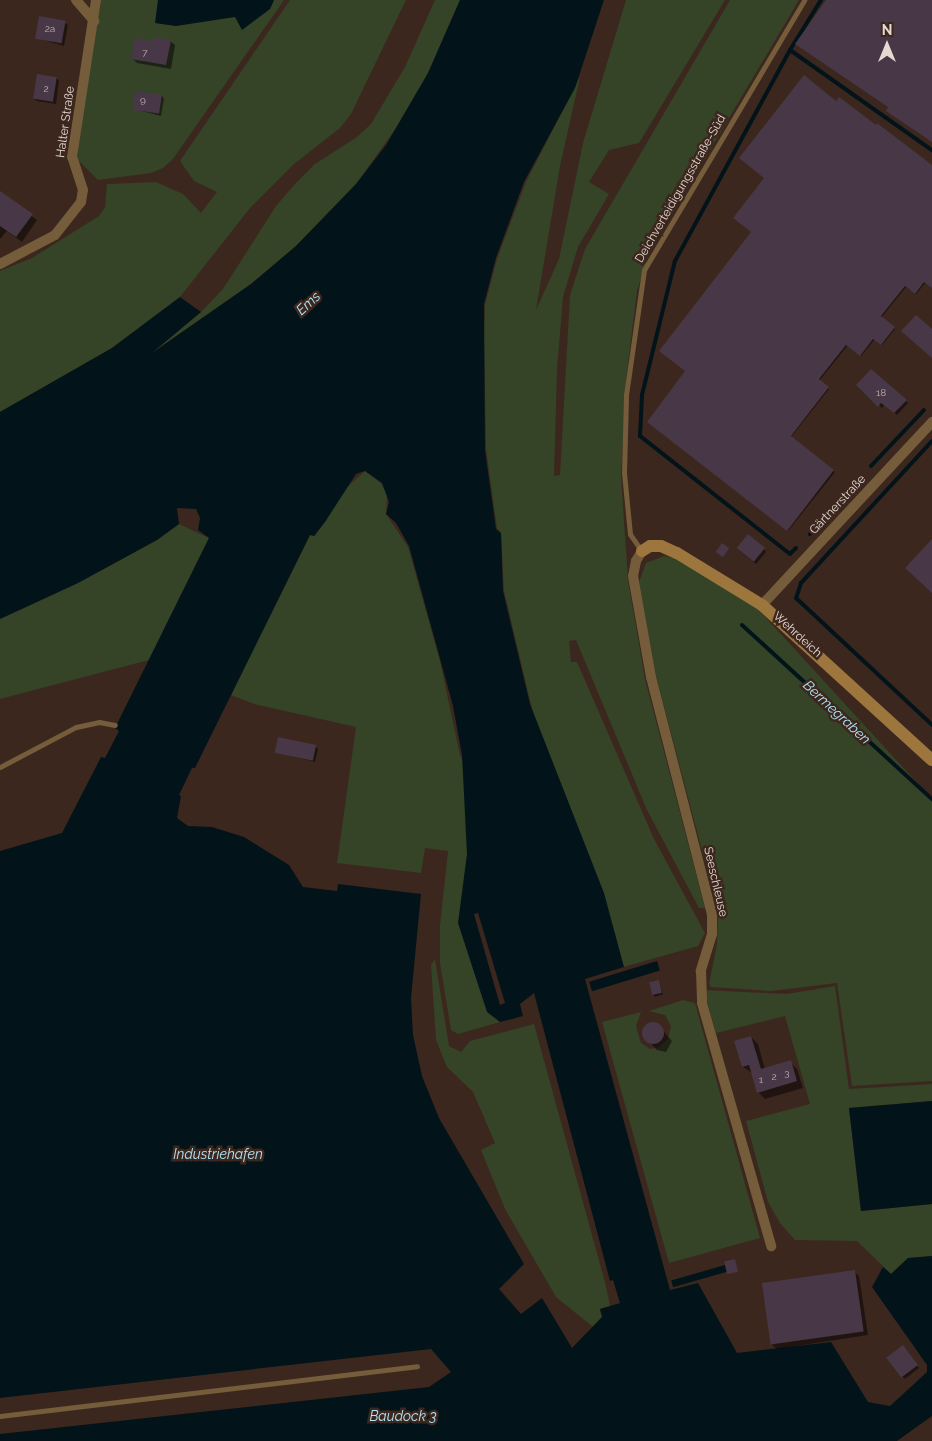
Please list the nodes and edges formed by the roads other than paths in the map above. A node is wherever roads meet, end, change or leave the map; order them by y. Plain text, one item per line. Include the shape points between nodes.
1 (76, 0) edge
2 (96, 0) edge
3 (804, 0) edge
4 (94, 21) junction
5 (0, 264) edge
6 (932, 422) edge
7 (642, 551) junction
8 (762, 605) junction
9 (115, 725) dead end
10 (932, 760) edge
11 (0, 767) edge
12 (771, 1246) dead end
13 (417, 1366) dead end
14 (0, 1416) edge

1 - 4 street
2 - 4 street, Halter Straße
3 - 7 lane, Deichverteidigungsstraße-Süd via 644,270 626,395 624,474 630,534
4 - 5 street, Halter Straße via 72,157 83,190 80,202 55,235
6 - 8 street, Gärtnerstraße
7 - 8 street, Wehrdeich via 650,546 661,546 677,553
7 - 12 street, Seeschleuse via 633,576 651,677 712,915 712,934 701,971 702,1003
8 - 10 street, Wehrdeich
9 - 11 lane via 98,722 76,727
13 - 14 lane

